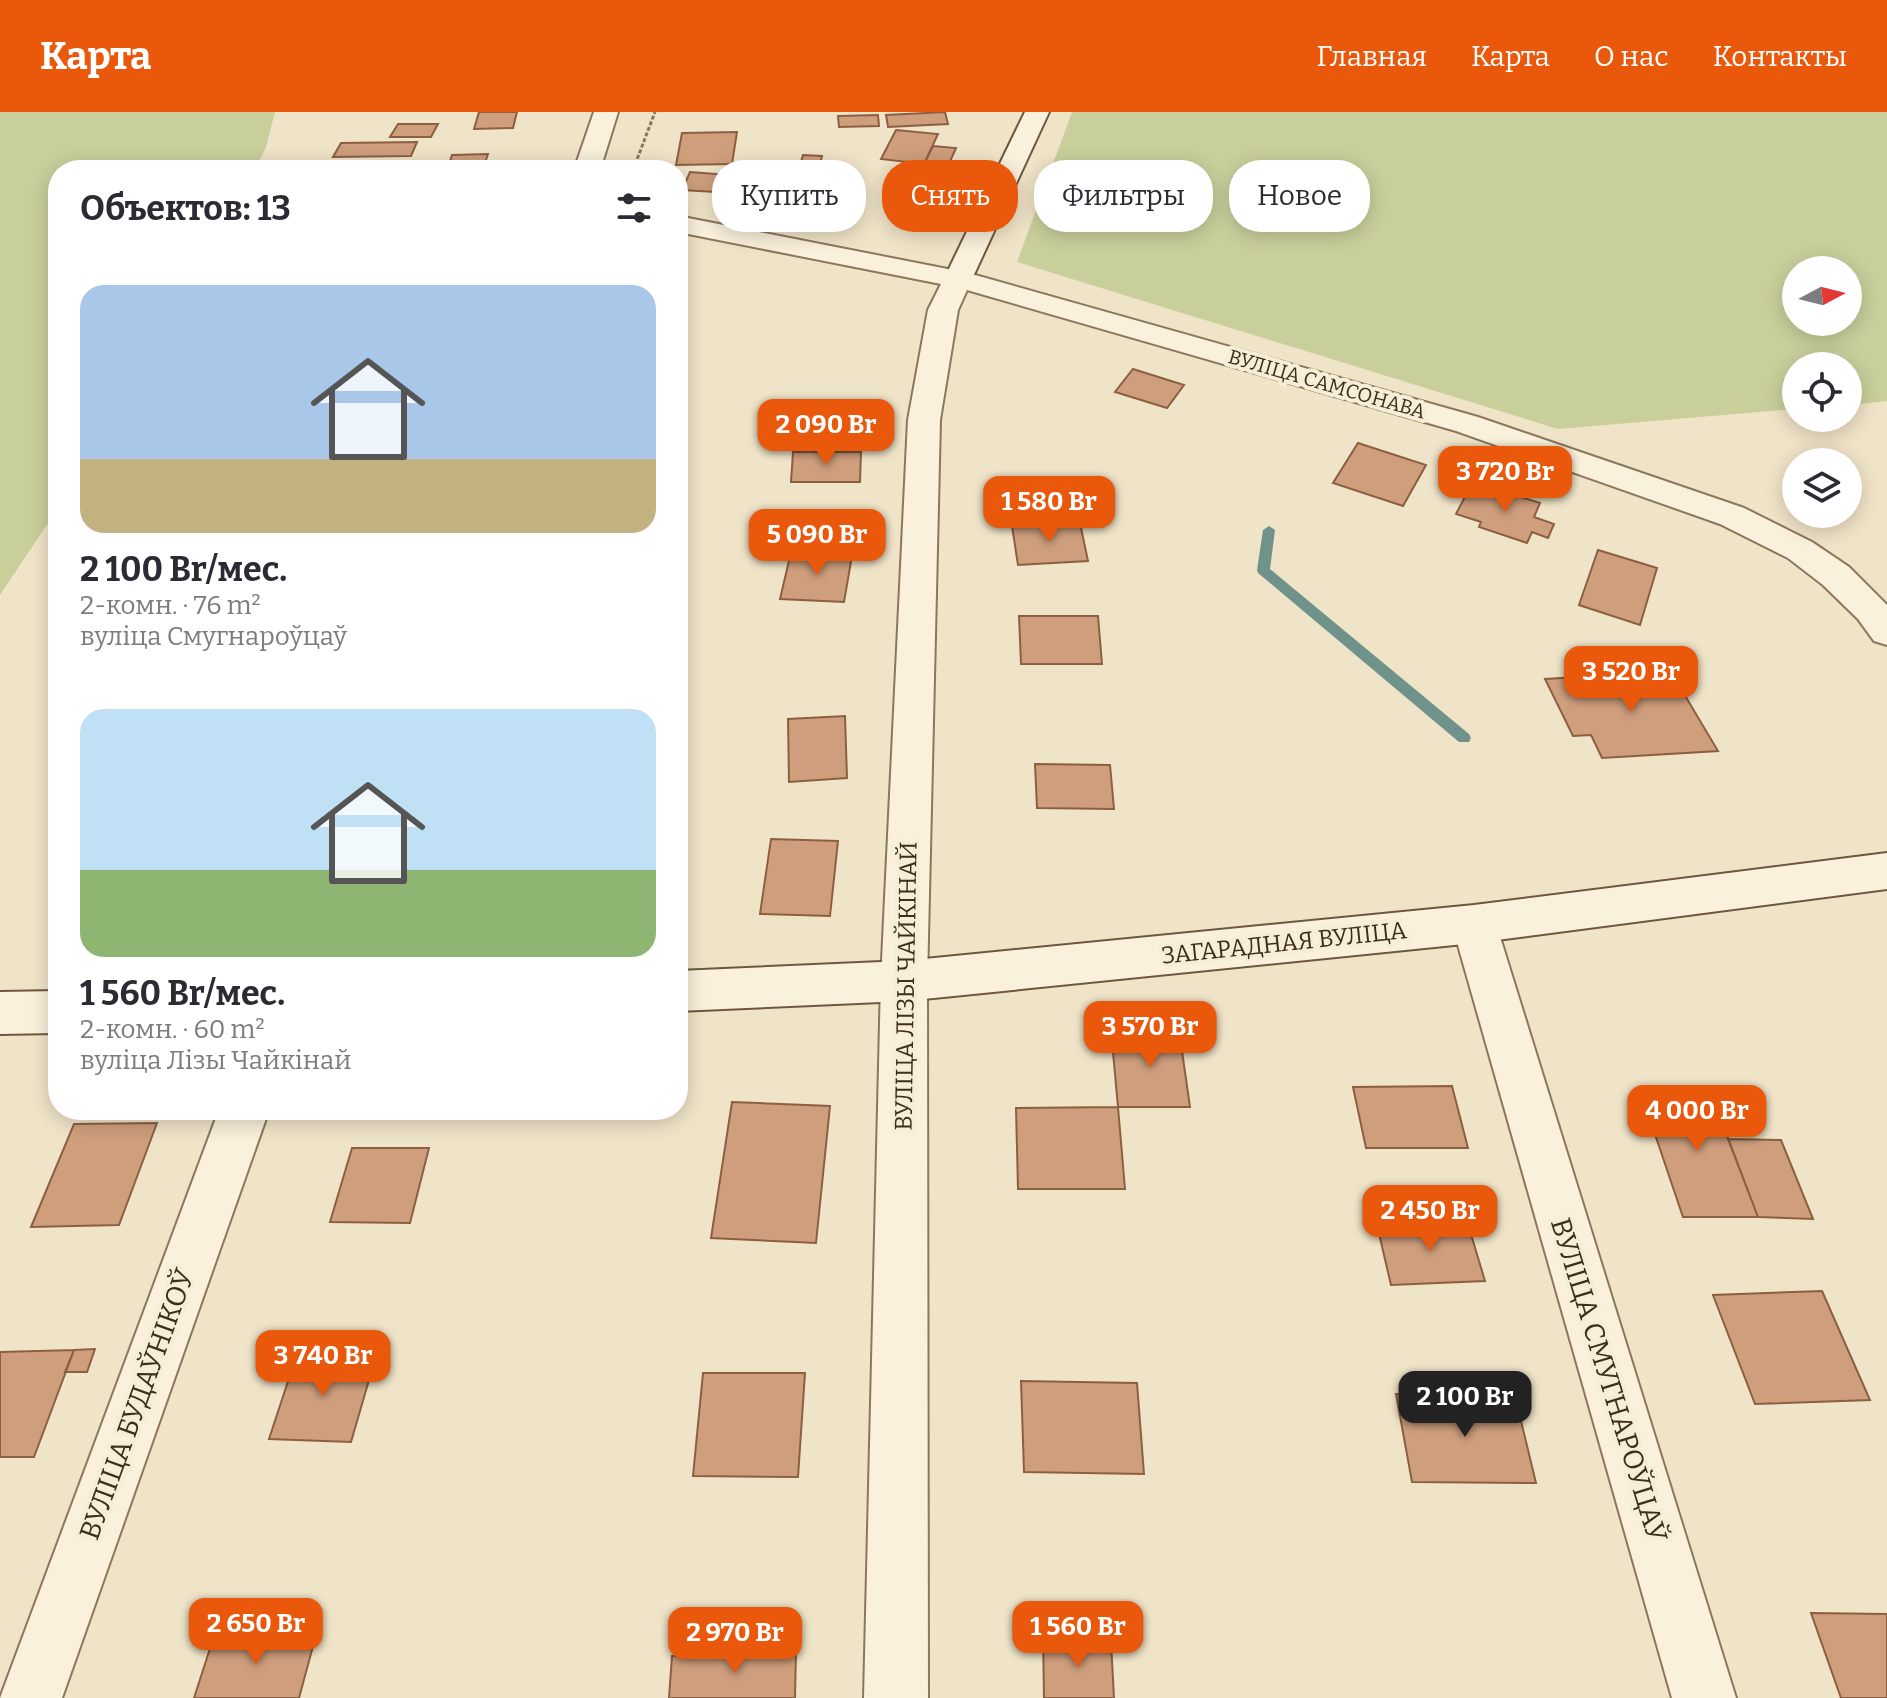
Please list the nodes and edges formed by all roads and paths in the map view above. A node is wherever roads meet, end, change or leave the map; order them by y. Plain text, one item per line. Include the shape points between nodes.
1 (606, 112) edge
2 (655, 112) edge
3 (1037, 112) edge
4 (590, 160) edge
5 (637, 160) edge
6 (688, 226) edge
7 (958, 279) junction
8 (1887, 632) edge
9 (1887, 871) edge
10 (1474, 924) junction
11 (904, 981) junction
12 (688, 991) edge
13 (48, 1012) edge
14 (0, 1013) edge
15 (240, 1120) edge
16 (30, 1698) edge
17 (896, 1698) edge
18 (1704, 1698) edge

1 - 4 street
2 - 5 path
3 - 7 street
6 - 7 street, ВУЛІЦА САМСОНАВА
7 - 8 street, ВУЛІЦА САМСОНАВА via 1467,424 1732,516 1800,550 1836,576
7 - 11 street, ВУЛІЦА ЛІЗЫ ЧАЙКІНАЙ via 943,310 924,420
9 - 10 street, ЗАГАРАДНАЯ ВУЛІЦА
10 - 11 street, ЗАГАРАДНАЯ ВУЛІЦА
10 - 18 street, ВУЛІЦА СМУГНАРОЎЦАЎ
11 - 12 street, ЗАГАРАДНАЯ ВУЛІЦА
11 - 17 street, ВУЛІЦА ЛІЗЫ ЧАЙКІНАЙ
13 - 14 street
15 - 16 street, ВУЛІЦА БУДАЎНІКОЎ

